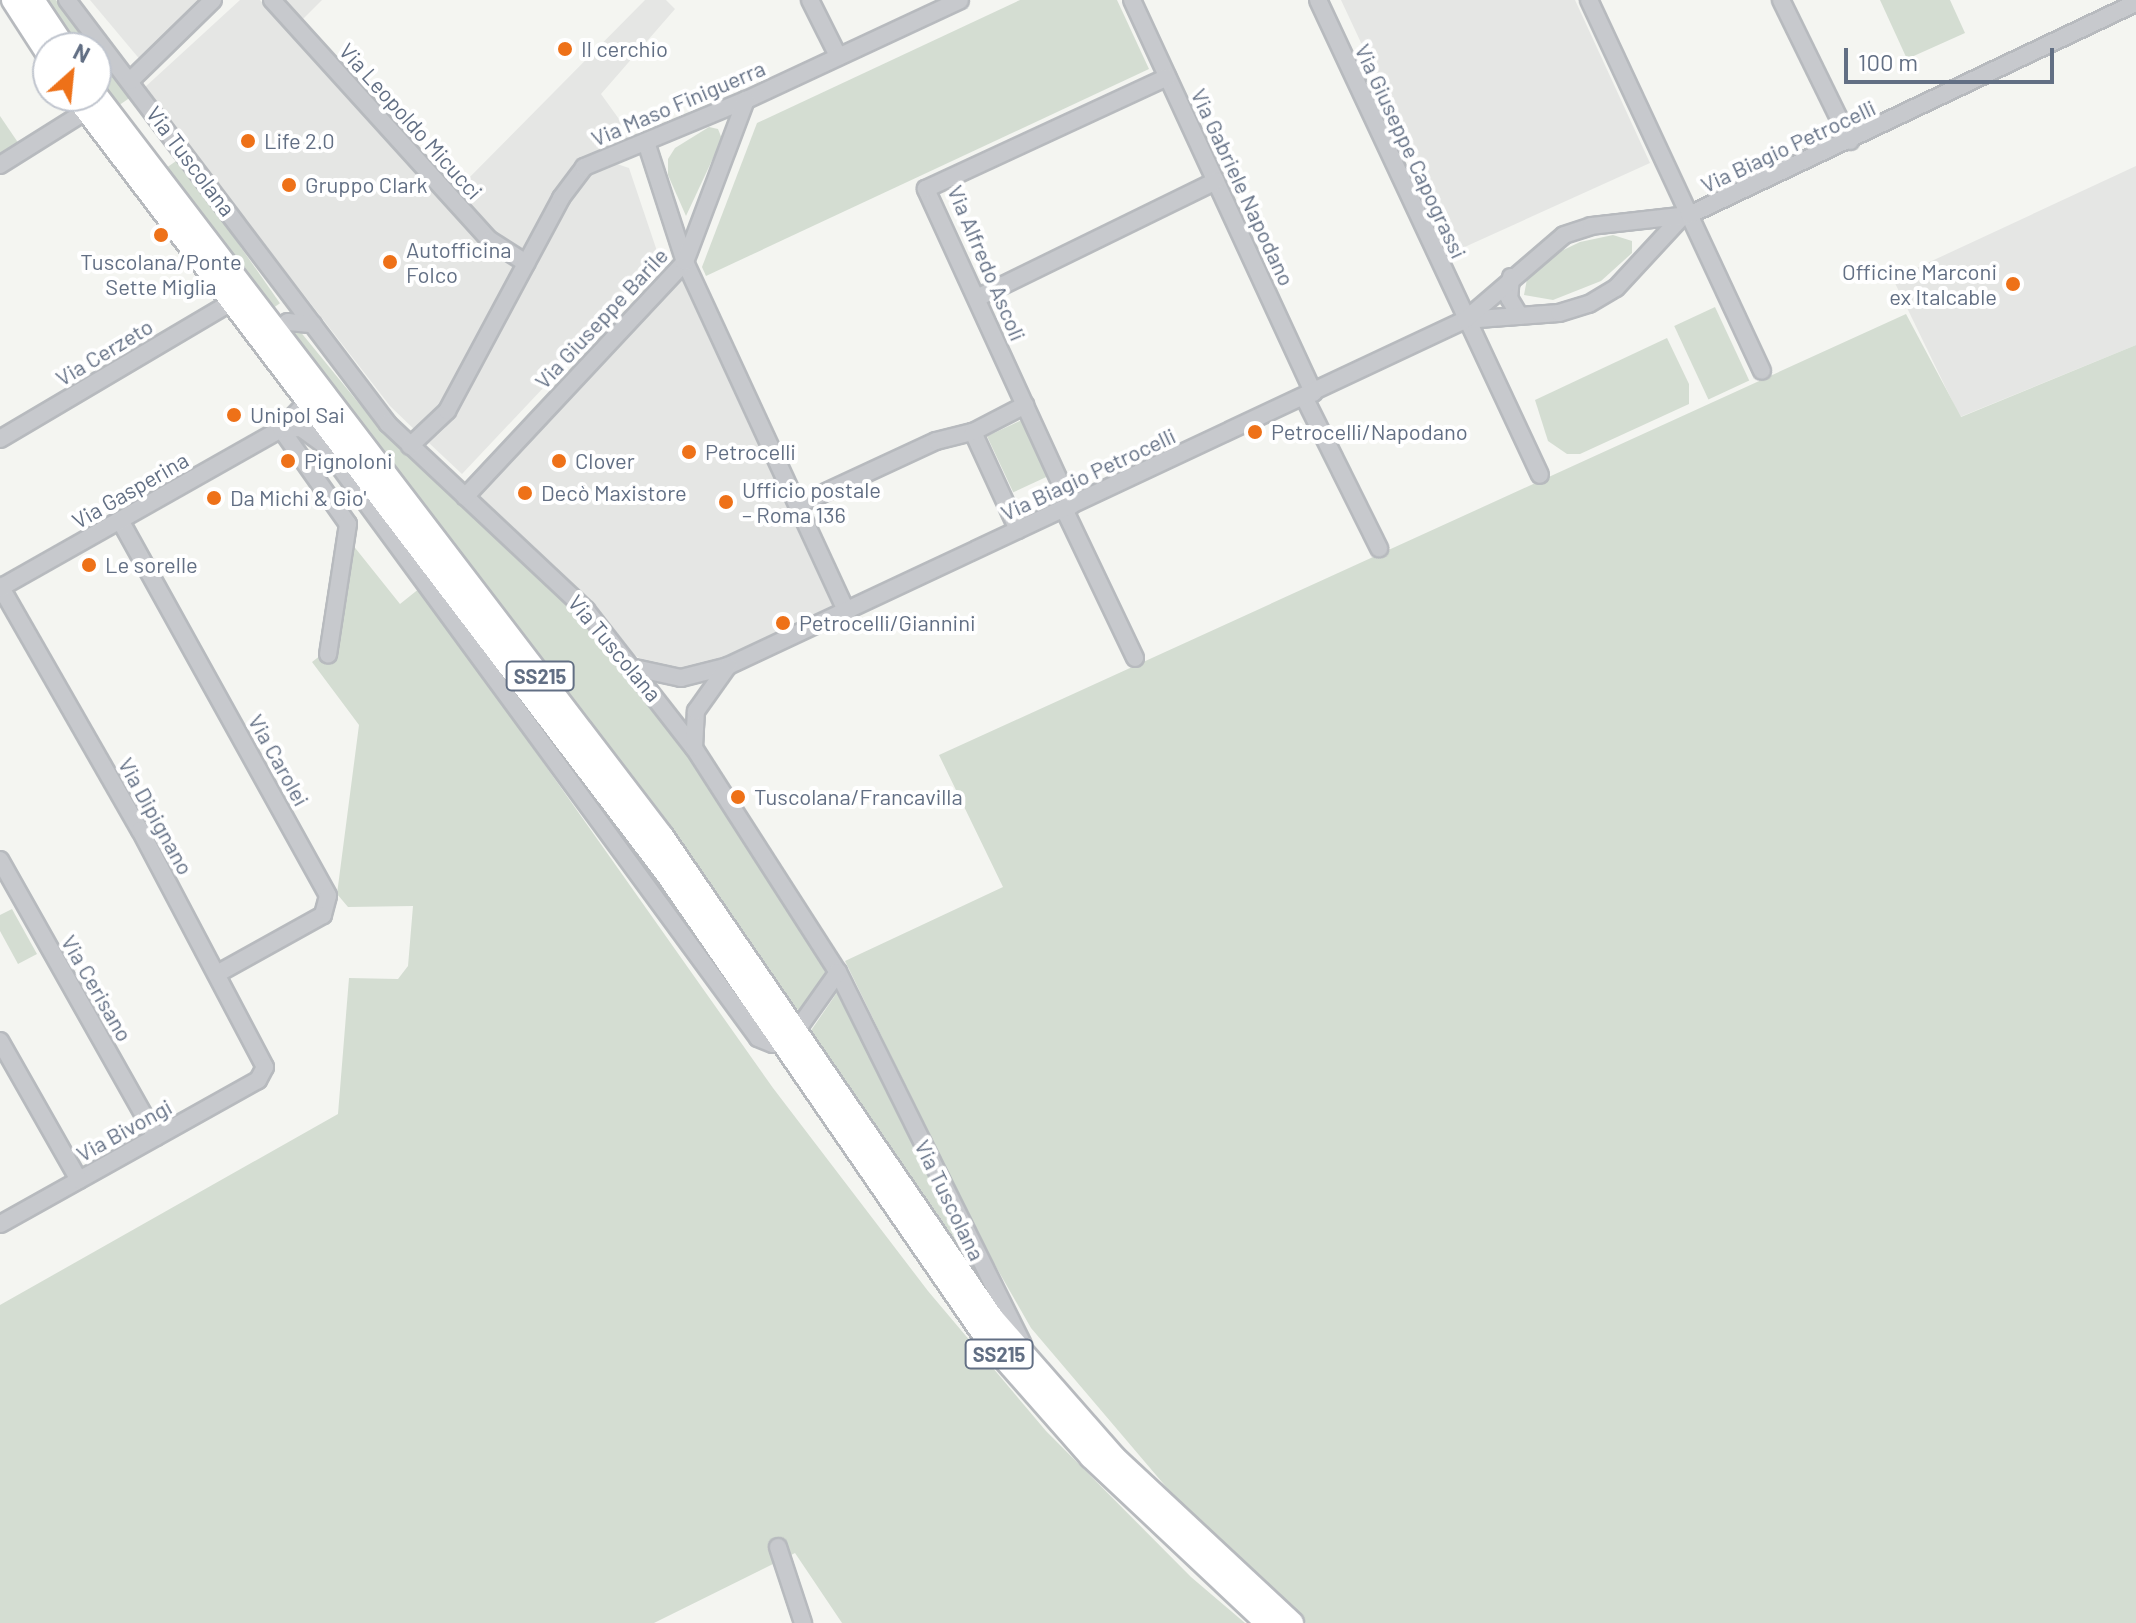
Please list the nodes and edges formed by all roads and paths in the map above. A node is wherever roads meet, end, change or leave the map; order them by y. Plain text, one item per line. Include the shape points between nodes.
1 (13, 0) edge
2 (33, 0) edge
3 (67, 0) edge
4 (213, 0) edge
5 (272, 0) edge
6 (810, 0) edge
7 (960, 0) edge
8 (1132, 0) edge
9 (1318, 0) edge
10 (1589, 0) edge
11 (1781, 0) edge
12 (2134, 6) edge
13 (34, 32) edge
14 (54, 32) edge
15 (838, 56) junction
16 (1167, 77) junction
17 (130, 81) junction
18 (746, 100) junction
19 (75, 112) edge
20 (94, 112) edge
21 (95, 112) edge
22 (1850, 141) junction
23 (646, 142) junction
24 (0, 165) edge
25 (1216, 181) junction
26 (1684, 217) junction
27 (1625, 224) junction
28 (1642, 258) junction
29 (685, 262) junction
30 (526, 263) junction
31 (1511, 277) junction
32 (977, 298) junction
33 (230, 303) junction
34 (1520, 316) junction
35 (1465, 320) junction
36 (313, 324) junction
37 (270, 339) junction
38 (1762, 371) dead end
39 (1309, 395) junction
40 (307, 402) junction
41 (1025, 405) junction
42 (281, 429) junction
43 (973, 432) junction
44 (0, 439) edge
45 (323, 444) junction
46 (410, 446) junction
47 (1540, 475) dead end
48 (465, 497) junction
49 (383, 500) junction
50 (798, 505) junction
51 (1068, 507) junction
52 (121, 522) junction
53 (1018, 530) junction
54 (1379, 548) dead end
55 (1, 587) edge
56 (847, 612) junction
57 (494, 644) junction
58 (328, 654) dead end
59 (1135, 658) dead end
60 (728, 666) junction
61 (635, 668) junction
62 (542, 738) junction
63 (694, 748) junction
64 (0, 860) edge
65 (838, 972) junction
66 (217, 974) junction
67 (790, 1035) junction
68 (0, 1041) edge
69 (264, 1070) joint
70 (156, 1137) junction
71 (79, 1180) junction
72 (0, 1224) edge
73 (1044, 1380) junction
74 (778, 1547) dead end
75 (803, 1623) edge
76 (1267, 1623) edge
77 (1292, 1623) edge

1 - 13 main road
2 - 14 main road
3 - 17 street, Via Tuscolana
4 - 17 street
5 - 30 street, Via Leopoldo Micucci via 490,240
6 - 15 street
7 - 15 street, Via Maso Finiguerra
8 - 16 street, Via Gabriele Napodano
9 - 35 street, Via Giuseppe Capograssi
10 - 26 street
11 - 22 street
12 - 22 street, Via Biagio Petrocelli
15 - 18 street, Via Maso Finiguerra
16 - 25 street, Via Gabriele Napodano
16 - 32 street, Via Alfredo Ascoli via 926,189
17 - 36 street, Via Tuscolana
18 - 23 street, Via Maso Finiguerra
18 - 29 street, Via Giuseppe Barile
19 - 24 street via 57,130
20 - 33 main road, Via Tuscolana / SS215
21 - 37 main road, Via Tuscolana / SS215
22 - 26 street, Via Biagio Petrocelli
23 - 29 street
23 - 30 street, Via Maso Finiguerra via 579,171
25 - 32 street
25 - 39 street, Via Gabriele Napodano
26 - 27 street, Via Biagio Petrocelli
26 - 28 street, Via Biagio Petrocelli
26 - 38 street
27 - 28 street via 1643,238
27 - 31 street, Via Biagio Petrocelli via 1569,233
28 - 34 street, Via Biagio Petrocelli via 1616,288 1589,304
29 - 48 street, Via Giuseppe Barile
29 - 50 street
30 - 46 street, Via Maso Finiguerra via 447,411
31 - 34 street via 1509,298
31 - 35 street, Via Biagio Petrocelli
32 - 41 street, Via Alfredo Ascoli
33 - 37 main road, Via Tuscolana / SS215
33 - 44 street, Via Cerzeto
34 - 35 street, Via Biagio Petrocelli
35 - 39 street, Via Biagio Petrocelli
35 - 47 street, Via Giuseppe Capograssi
36 - 37 street via 297,321
36 - 46 street, Via Tuscolana
37 - 40 main road, Via Tuscolana / SS215
37 - 67 main road, Via Tuscolana / SS215 via 653,824
39 - 51 street, Via Biagio Petrocelli
39 - 54 street, Via Gabriele Napodano
40 - 42 street, Via Gasperina
40 - 49 main road, Via Tuscolana / SS215
41 - 43 street
41 - 51 street, Via Alfredo Ascoli
42 - 45 street via 298,427
42 - 52 street, Via Gasperina
42 - 58 street via 348,524
43 - 50 street via 936,441
43 - 53 street
45 - 49 street
45 - 62 street
46 - 48 street, Via Tuscolana
48 - 61 street, Via Tuscolana via 570,593
49 - 57 main road, Via Tuscolana / SS215
50 - 56 street
51 - 53 street, Via Biagio Petrocelli
51 - 59 street, Via Alfredo Ascoli
52 - 55 street, Via Gasperina
52 - 66 street, Via Carolei via 328,896 323,915
53 - 56 street, Via Biagio Petrocelli
55 - 66 street, Via Dipignano
56 - 60 street, Via Biagio Petrocelli
57 - 62 street
57 - 67 main road, Via Tuscolana / SS215
60 - 61 street, Via Biagio Petrocelli via 681,678
60 - 63 street via 696,711
61 - 63 street, Via Tuscolana
62 - 67 street via 758,1038 768,1044
63 - 65 street, Via Tuscolana
64 - 70 street, Via Cerisano
65 - 67 street
65 - 73 street, Via Tuscolana via 992,1288
66 - 69 street, Via Dipignano
67 - 73 main road, Via Tuscolana / SS215 via 966,1284
67 - 76 main road, Via Tuscolana / SS215 via 926,1256 998,1353 1130,1497
68 - 71 street
69 - 70 street, Via Bivongi via 258,1080
70 - 71 street, Via Bivongi
71 - 72 street, Via Bivongi
73 - 77 main road, Via Tuscolana / SS215 via 1171,1513
74 - 75 street

